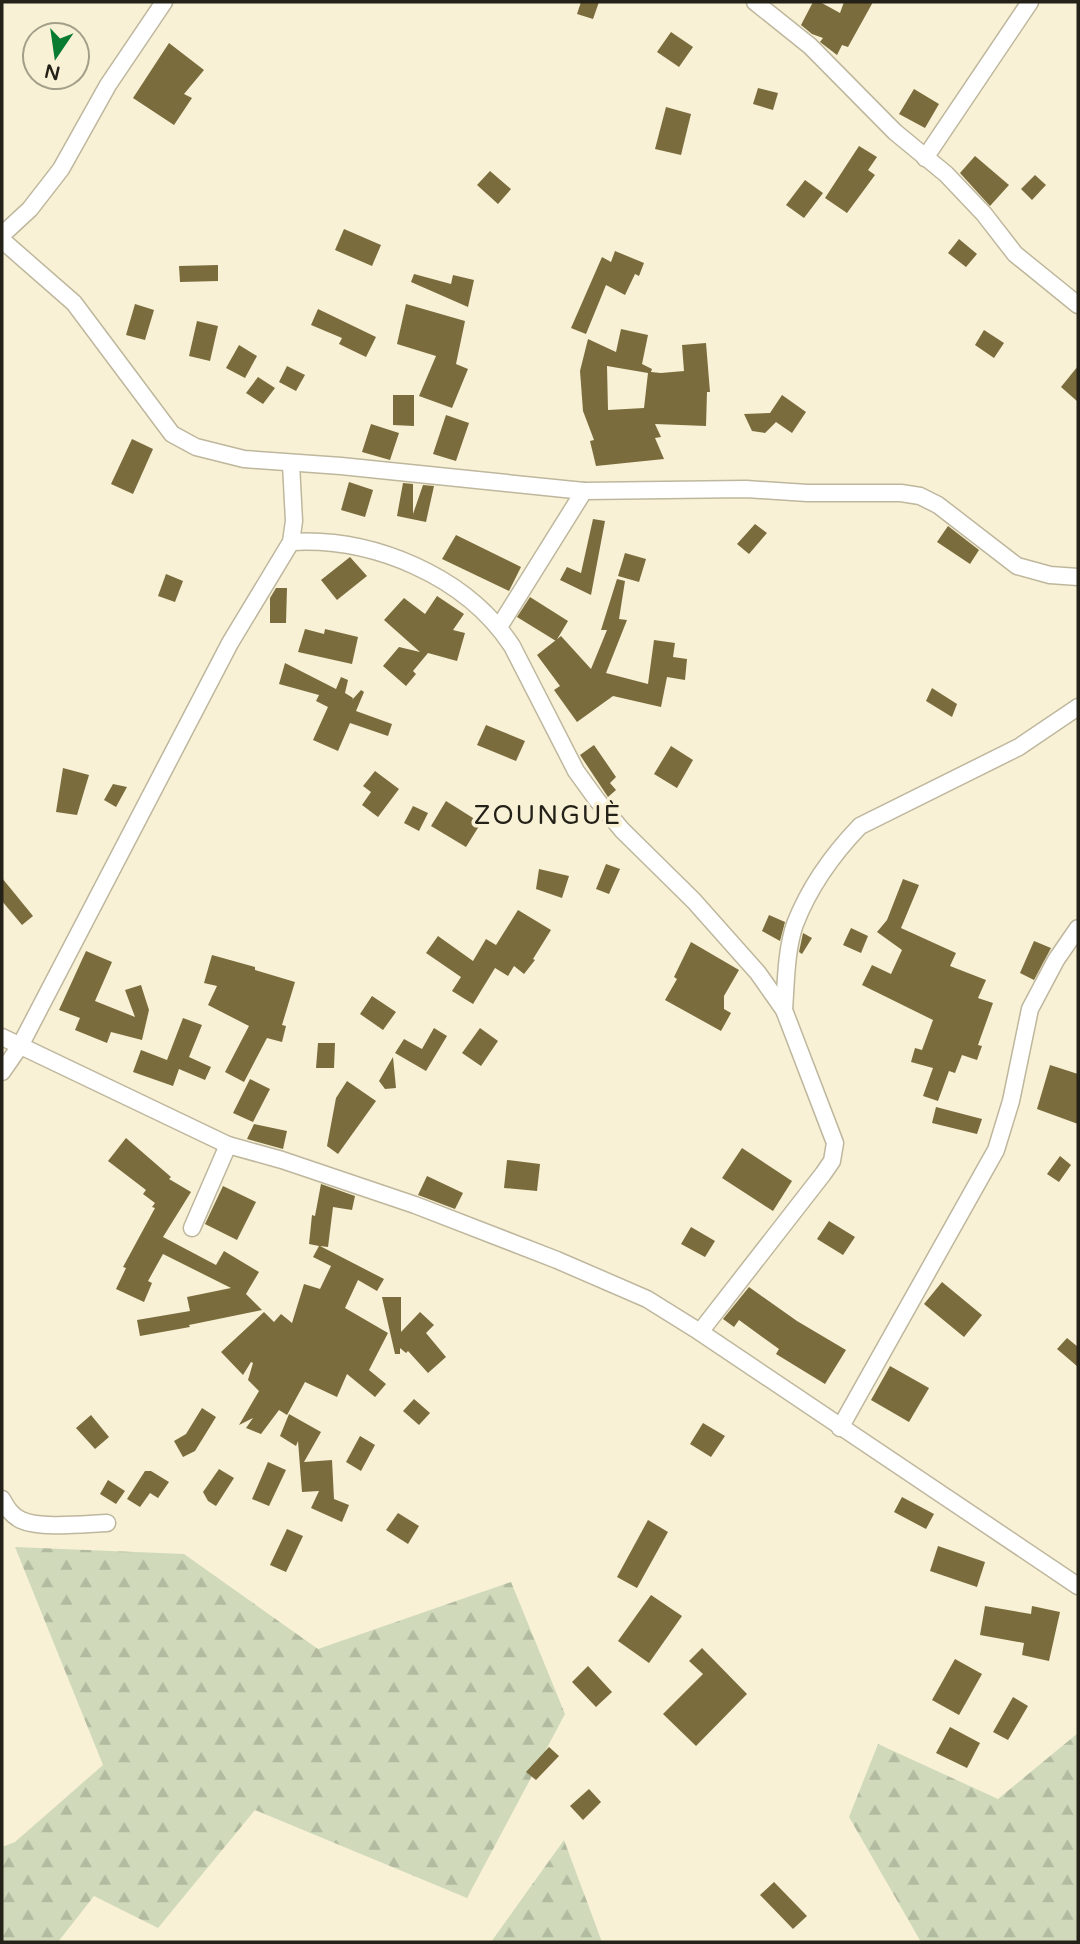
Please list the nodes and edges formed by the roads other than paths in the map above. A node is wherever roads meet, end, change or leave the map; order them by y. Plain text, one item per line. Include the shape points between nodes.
1 (164, 2) edge
2 (755, 2) edge
3 (1030, 2) edge
4 (925, 158) junction
5 (2, 238) edge
6 (1078, 306) edge
7 (291, 464) junction
8 (584, 491) junction
9 (291, 542) junction
10 (1078, 577) edge
11 (499, 627) junction
12 (1078, 707) edge
13 (1078, 928) edge
14 (785, 1010) junction
15 (2, 1037) edge
16 (20, 1046) junction
17 (2, 1072) edge
18 (228, 1145) junction
19 (192, 1228) dead end
20 (700, 1332) junction
21 (840, 1428) junction
22 (2, 1499) edge
23 (107, 1524) dead end
24 (1078, 1586) edge

1 - 5 street via 108,85 61,169
2 - 4 street via 810,46
3 - 4 street
4 - 6 street via 984,214 1015,254
5 - 7 street via 74,303 172,434 196,447
7 - 8 street
7 - 9 street
8 - 10 street via 746,489 920,496 1017,566
8 - 11 street
9 - 11 street via 352,546 388,554 479,607
9 - 16 street via 230,643
11 - 14 street via 576,771 597,800 695,901
12 - 14 street via 1019,747 860,826 842,844 794,926
13 - 21 street via 1030,1009 996,1150
14 - 20 street via 835,1153
15 - 16 street
16 - 17 street
16 - 18 street
18 - 19 street
18 - 20 street via 415,1205 546,1256 647,1299
20 - 21 street
21 - 24 street
22 - 23 street via 9,1512 23,1521

